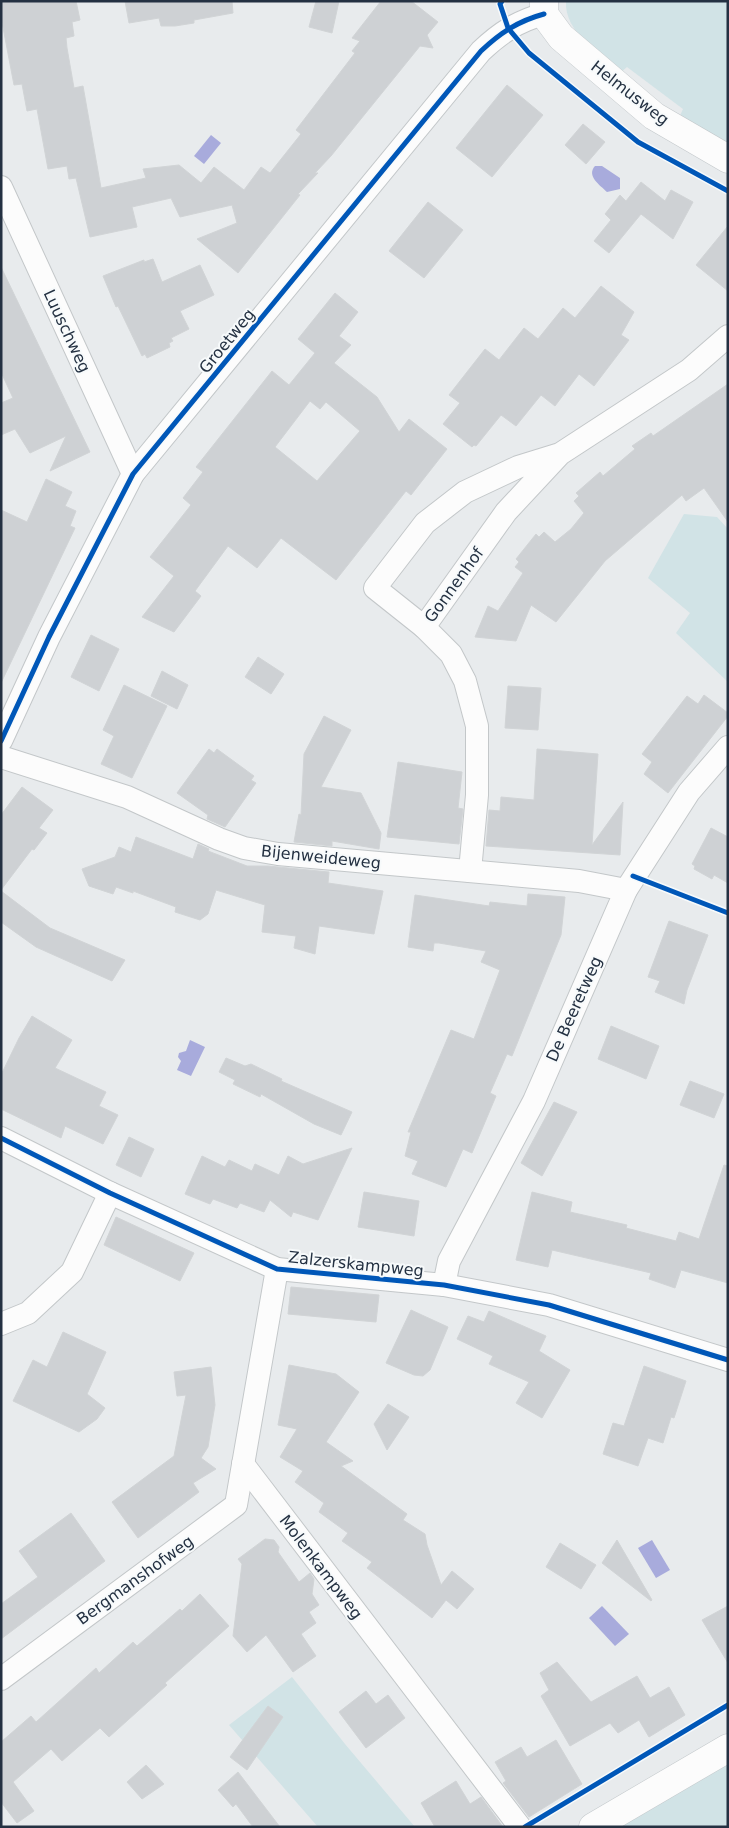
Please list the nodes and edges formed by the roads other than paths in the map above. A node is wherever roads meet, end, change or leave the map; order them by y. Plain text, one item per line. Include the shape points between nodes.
1 (544, 8) edge
2 (728, 159) edge
3 (1, 187) edge
4 (728, 336) edge
5 (560, 454) junction
6 (133, 474) junction
7 (424, 627) junction
8 (3, 733) edge
9 (728, 747) edge
10 (1, 757) edge
11 (470, 871) junction
12 (626, 890) junction
13 (1, 1138) edge
14 (110, 1193) junction
15 (277, 1269) junction
16 (444, 1285) junction
17 (1, 1324) edge
18 (728, 1360) edge
19 (243, 1464) junction
20 (1, 1679) edge
21 (728, 1748) edge
22 (520, 1827) edge
23 (593, 1827) edge

1 - 2 street, Helmusweg via 561,37 654,116
1 - 6 street, Groetweg via 508,28 481,51
3 - 6 street, Luuschweg
4 - 5 street, Gonnenhof via 689,370
5 - 7 street, Gonnenhof via 506,512
5 - 7 street, Gonnenhof via 518,466 465,492 425,523 375,588
6 - 8 street, Groetweg
7 - 11 street via 451,654 465,681 477,726 477,794
9 - 12 street, De Beeretweg via 689,792
10 - 11 street, Bijenweideweg via 127,797 244,848 278,854
11 - 12 street, Bijenweideweg via 579,881
12 - 16 street, De Beeretweg via 534,1101 449,1261
13 - 14 street, Zalzerskampweg
14 - 15 street, Zalzerskampweg
14 - 17 street via 72,1272 28,1313
15 - 16 street, Zalzerskampweg
15 - 19 street
16 - 18 street, Zalzerskampweg via 549,1305
19 - 20 street, Bergmanshofweg via 236,1506
19 - 22 street, Molenkampweg
21 - 23 street

